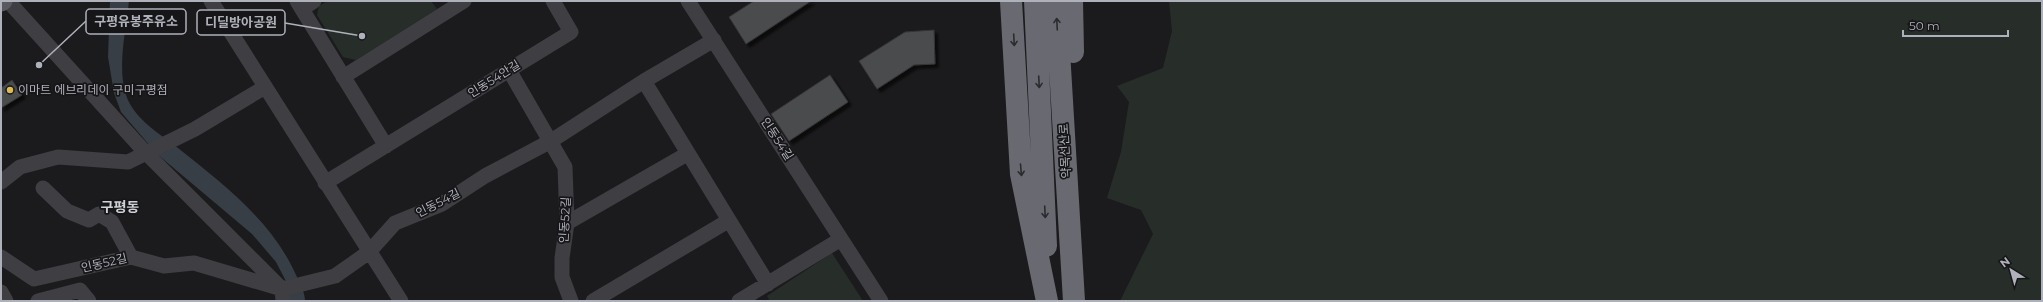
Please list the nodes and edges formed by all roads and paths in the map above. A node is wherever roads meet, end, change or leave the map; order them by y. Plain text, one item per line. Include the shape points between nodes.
1 (8, 1) edge
2 (211, 1) edge
3 (464, 1) edge
4 (553, 1) edge
5 (688, 1) edge
6 (1012, 1) edge
7 (1035, 1) edge
8 (1056, 1) edge
9 (1072, 1) edge
10 (304, 4) edge
11 (714, 40) junction
12 (509, 70) junction
13 (343, 76) junction
14 (644, 80) junction
15 (265, 87) junction
16 (551, 142) junction
17 (386, 146) junction
18 (145, 152) junction
19 (687, 154) junction
20 (1, 182) edge
21 (325, 183) junction
22 (43, 188) dead end
23 (728, 221) junction
24 (567, 223) junction
25 (841, 239) junction
26 (369, 252) junction
27 (131, 256) junction
28 (1, 257) edge
29 (768, 284) junction
30 (1, 292) edge
31 (282, 295) edge
32 (6, 301) edge
33 (38, 301) edge
34 (89, 301) edge
35 (401, 301) edge
36 (571, 301) edge
37 (593, 301) edge
38 (739, 301) edge
39 (881, 301) edge
40 (1048, 301) edge
41 (1074, 301) edge

1 - 18 street
2 - 15 street
3 - 13 street
4 - 12 street, 인동54안길 via 571,32
5 - 11 street, 인동54길
6 -> 40 highway via 1021,174
7 -> 40 highway, 약목선산로
41 -> 8 highway, 약목선산로
9 - 41 highway
10 - 13 street
11 - 14 street, 인동54길
11 - 25 street, 인동54길
12 - 16 street
12 - 17 street, 인동54안길
13 - 17 street
14 - 16 street, 인동54길
14 - 19 street
15 - 18 street via 195,129
15 - 21 street
16 - 24 street, 인동52길 via 565,167
16 - 26 street, 인동54길 via 486,176 442,204 395,223
17 - 21 street, 인동54안길
18 - 20 street via 128,162 58,157 42,160 20,167
18 - 31 street
19 - 23 street
19 - 24 street
21 - 26 street
22 - 27 street via 67,212 89,220 99,214 112,222
23 - 29 street
23 - 37 street
24 - 36 street, 인동52길 via 562,277
25 - 29 street
25 - 39 street, 인동54길
26 - 31 street, 인동54길 via 335,276
26 - 35 street
27 - 28 street, 인동52길 via 34,279
27 - 31 street, 인동52길 via 164,266 194,263
29 - 38 street
30 - 32 street
33 - 34 street via 80,290

